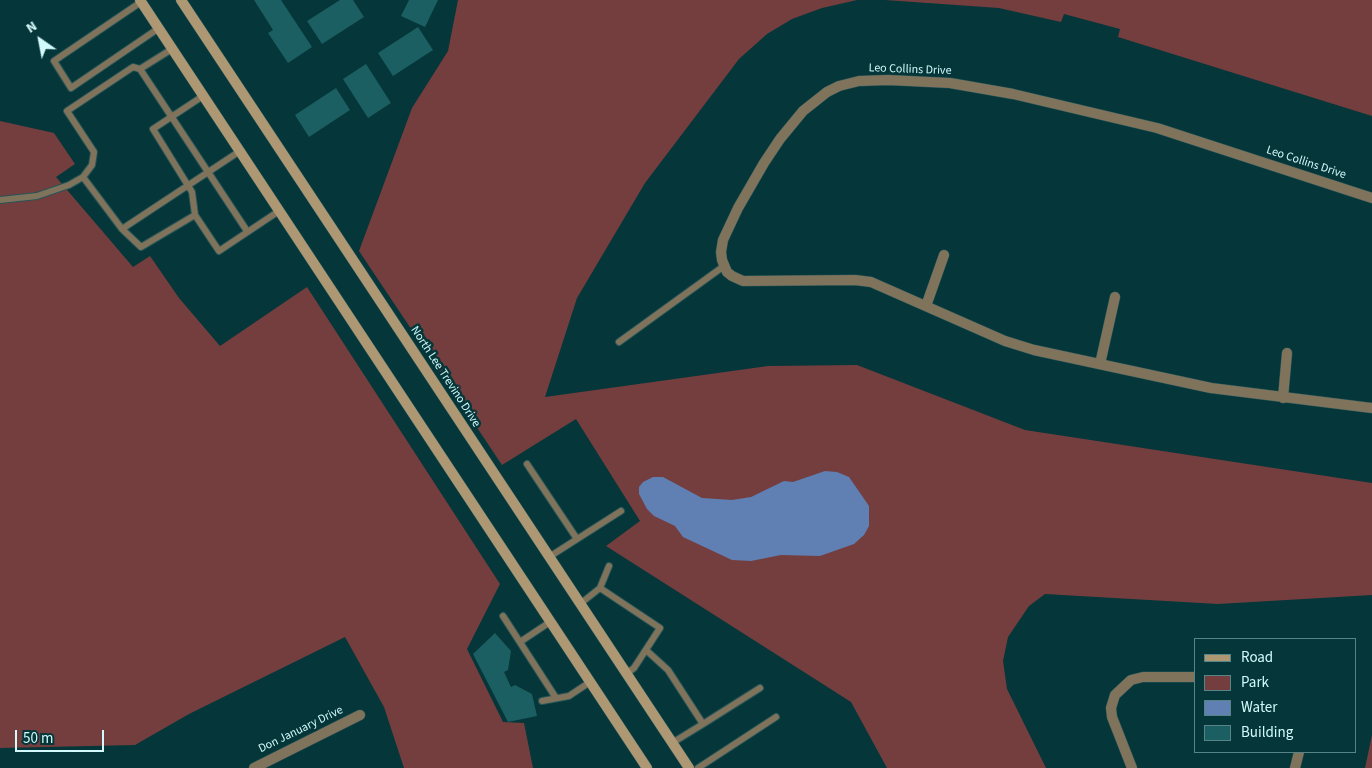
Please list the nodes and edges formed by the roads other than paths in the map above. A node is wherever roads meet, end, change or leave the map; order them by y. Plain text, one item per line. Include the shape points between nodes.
1 (181, 0) edge
2 (141, 1) edge
3 (159, 28) junction
4 (172, 48) junction
5 (140, 69) junction
6 (203, 96) junction
7 (171, 116) junction
8 (240, 152) junction
9 (208, 172) junction
10 (83, 177) junction
11 (188, 186) junction
12 (1372, 198) edge
13 (0, 200) edge
14 (279, 210) junction
15 (195, 215) junction
16 (122, 229) junction
17 (247, 232) junction
18 (944, 255) dead end
19 (724, 266) junction
20 (1115, 297) dead end
21 (926, 306) junction
22 (619, 342) dead end
23 (1287, 353) dead end
24 (1100, 364) junction
25 (1283, 398) junction
26 (1372, 408) edge
27 (527, 464) dead end
28 (620, 511) dead end
29 (577, 539) junction
30 (549, 557) junction
31 (609, 566) dead end
32 (600, 588) junction
33 (580, 604) junction
34 (503, 616) dead end
35 (550, 622) junction
36 (520, 642) junction
37 (646, 650) junction
38 (626, 674) junction
39 (1194, 678) edge
40 (590, 682) junction
41 (760, 688) dead end
42 (556, 698) junction
43 (542, 701) dead end
44 (360, 715) dead end
45 (776, 717) dead end
46 (703, 724) junction
47 (672, 743) junction
48 (1299, 753) edge
49 (254, 768) edge
50 (647, 768) edge
51 (689, 768) edge
52 (698, 768) edge
53 (1132, 768) edge
54 (1296, 768) edge

1 - 30 main road, North Lee Trevino Drive
2 - 3 main road
2 - 3 lane via 54,61 71,88
3 - 4 main road
4 - 5 lane
4 - 6 main road
5 - 7 lane
5 - 10 lane via 133,67 67,111 94,152 92,165
6 - 7 lane
6 - 8 main road
7 - 9 lane
7 - 11 lane via 152,130
8 - 9 lane
8 - 14 main road
9 - 11 lane
9 - 17 lane
10 - 13 lane via 36,196
10 - 16 lane
11 - 15 lane
11 - 16 lane
12 - 19 street, Leo Collins Drive via 1173,133 1022,97 950,83 859,81 827,92 803,111 780,139 738,208 723,240 720,252
14 - 17 lane
14 - 35 main road
15 - 16 lane via 141,248
15 - 17 lane via 219,251
18 - 21 street
19 - 21 street via 732,276 743,281 871,282
19 - 22 lane
20 - 24 street
21 - 24 street via 1005,341
23 - 25 street
24 - 25 street via 1180,383
25 - 26 street
27 - 29 lane
28 - 29 lane
29 - 30 lane
30 - 33 main road, North Lee Trevino Drive
31 - 32 lane
32 - 33 lane
32 - 37 lane via 660,628
33 - 38 main road, North Lee Trevino Drive
34 - 36 lane
35 - 36 lane
35 - 40 main road
36 - 42 lane
37 - 38 lane
37 - 46 lane via 668,670
38 - 47 main road, North Lee Trevino Drive
39 - 53 street via 1143,677 1131,680 1115,695 1112,717
40 - 42 lane via 569,696
40 - 50 main road
41 - 46 lane
42 - 43 lane
44 - 49 street, Don January Drive
45 - 52 lane
46 - 47 lane
47 - 51 main road, North Lee Trevino Drive
48 - 54 street

